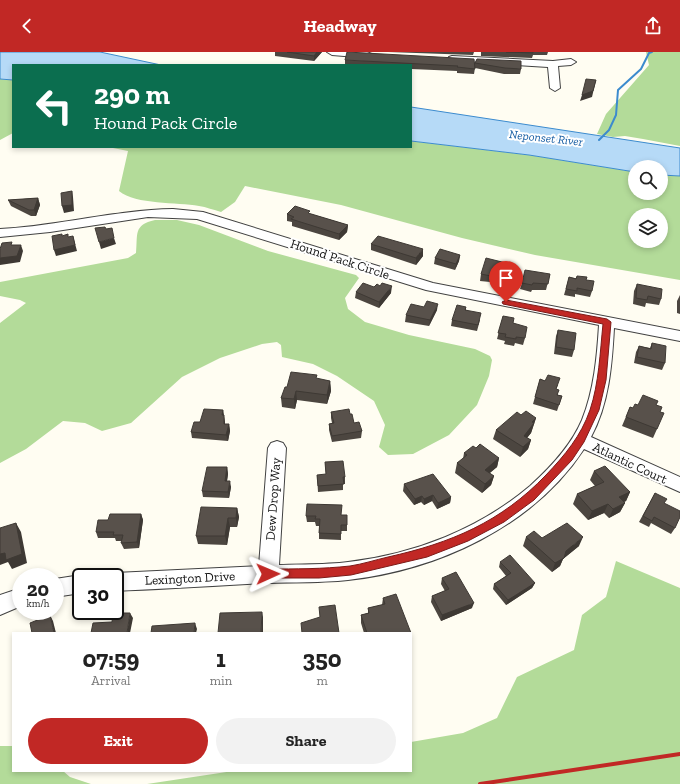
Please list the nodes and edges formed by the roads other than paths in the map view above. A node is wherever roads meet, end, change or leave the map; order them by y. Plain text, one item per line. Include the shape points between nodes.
1 (332, 52) edge
2 (380, 55) edge
3 (443, 58) edge
4 (571, 62) dead end
5 (553, 64) junction
6 (555, 88) dead end
7 (0, 233) edge
8 (607, 322) junction
9 (680, 336) edge
10 (581, 440) junction
11 (277, 448) dead end
12 (680, 485) edge
13 (268, 574) junction
14 (124, 582) edge
15 (12, 600) edge
16 (0, 605) edge

1 - 2 street
3 - 5 street
4 - 5 street
5 - 6 street
7 - 8 street, Hound Pack Circle via 53,229 142,213 198,215 431,287
8 - 9 street, Hound Pack Circle
8 - 10 street, Lexington Drive via 602,380 594,410
10 - 12 street, Atlantic Court
10 - 13 street, Lexington Drive via 550,478 530,497 501,519 464,538 427,553 351,571
11 - 13 street, Dew Drop Way
13 - 14 street, Lexington Drive
15 - 16 street

